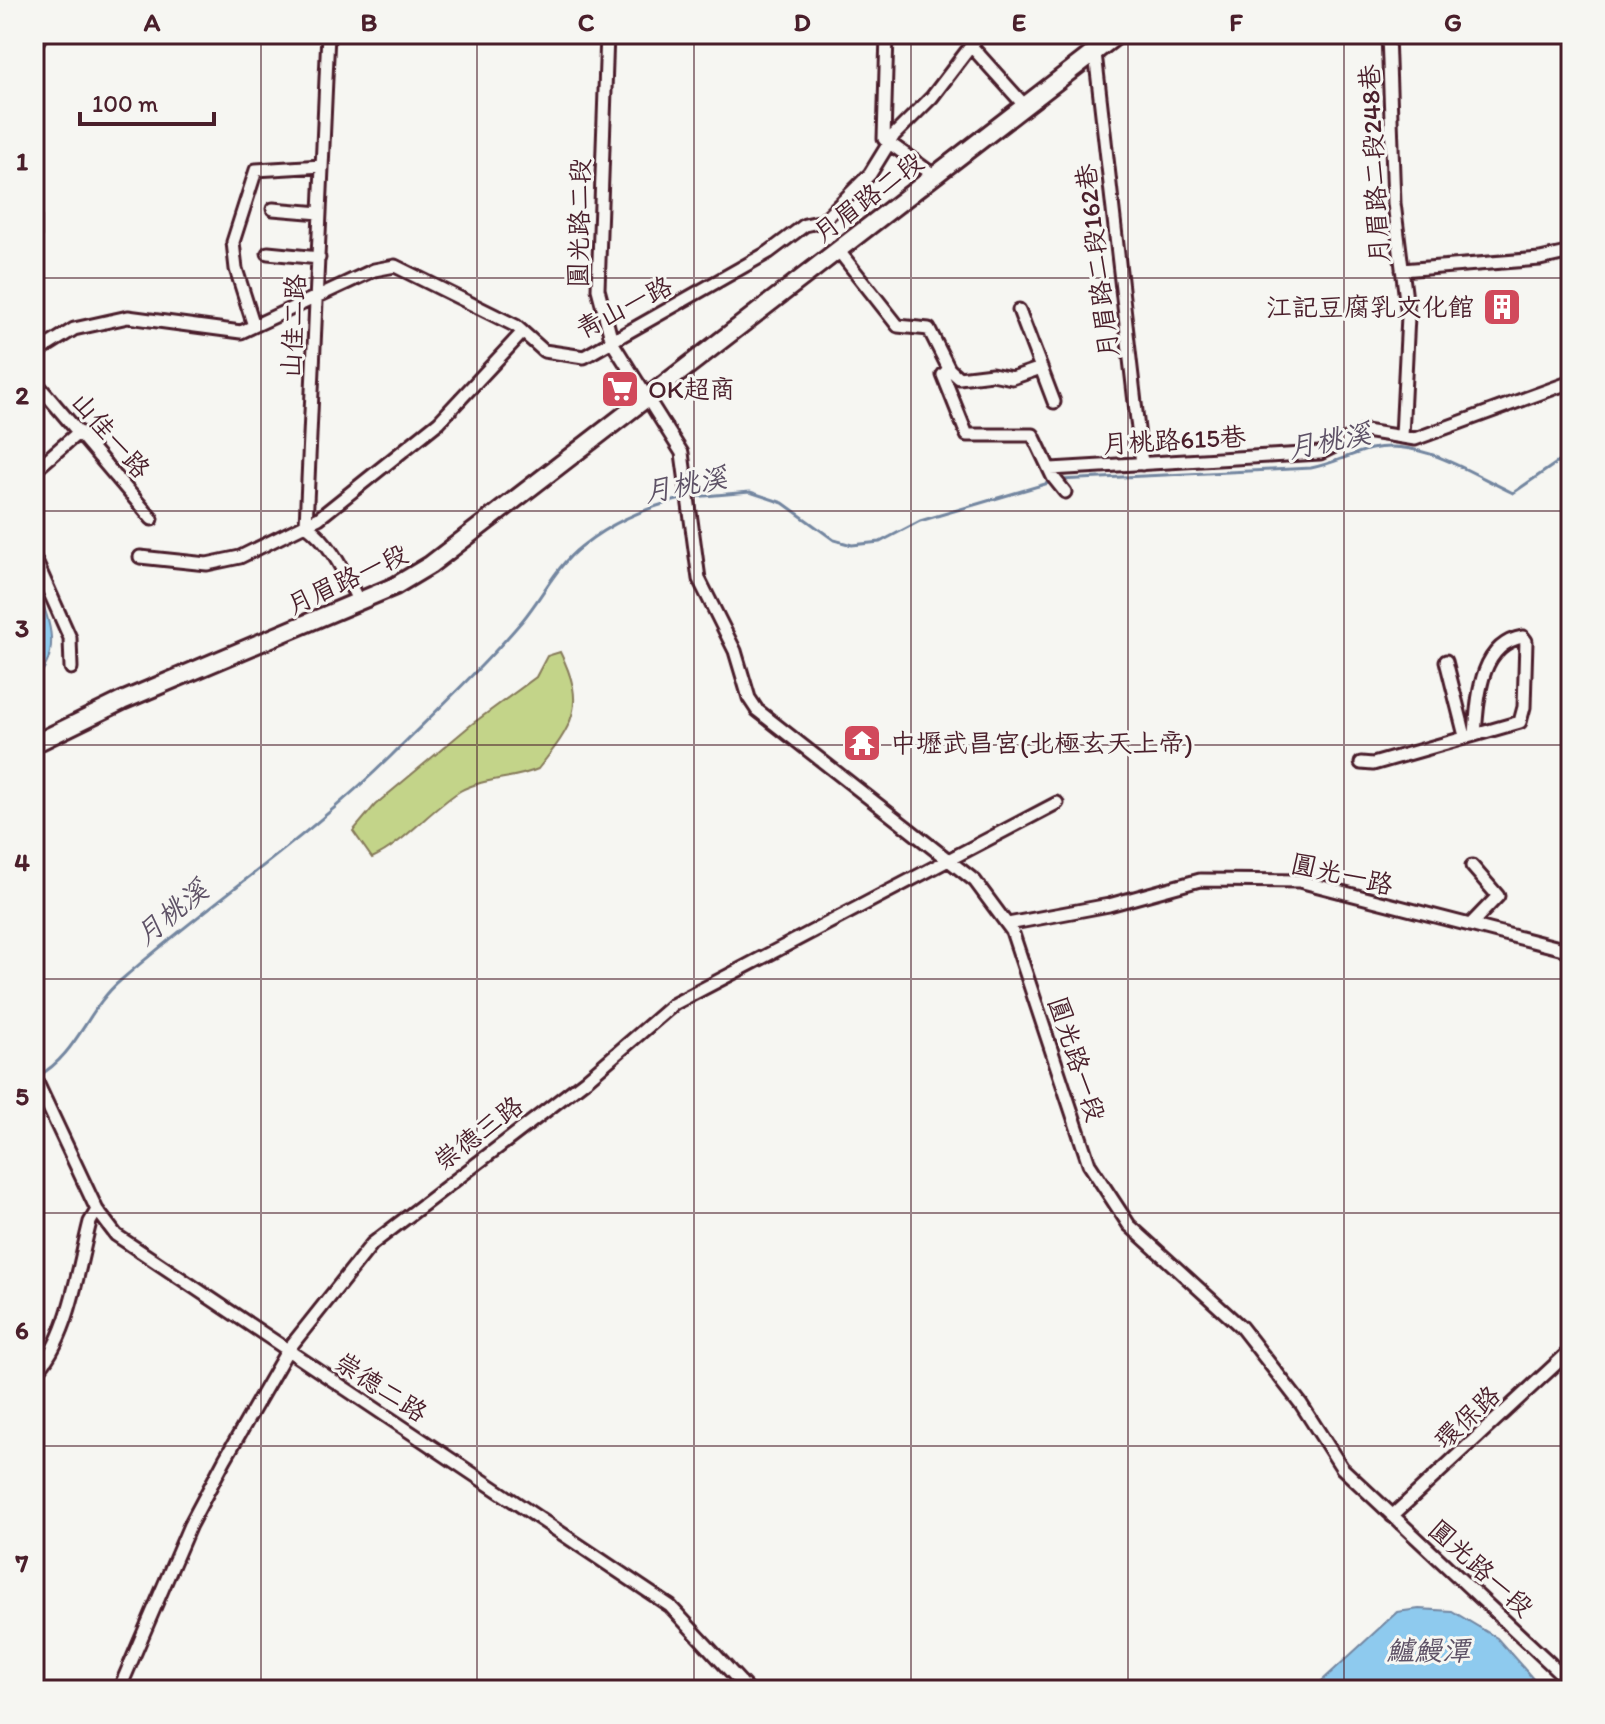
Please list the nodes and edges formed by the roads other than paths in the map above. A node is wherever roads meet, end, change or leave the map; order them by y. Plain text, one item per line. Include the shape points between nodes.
1 (42, 34) edge
2 (328, 34) edge
3 (607, 34) edge
4 (887, 34) edge
5 (980, 34) edge
6 (1118, 34) edge
7 (1388, 34) edge
8 (34, 46) edge
9 (972, 47) junction
10 (1095, 53) junction
11 (1025, 106) junction
12 (891, 144) junction
13 (322, 166) junction
14 (935, 176) junction
15 (34, 192) edge
16 (273, 209) dead end
17 (320, 213) junction
18 (838, 250) junction
19 (1571, 252) edge
20 (268, 253) dead end
21 (319, 258) junction
22 (34, 263) edge
23 (1402, 270) junction
24 (317, 299) junction
25 (1019, 310) dead end
26 (254, 326) junction
27 (522, 333) junction
28 (612, 342) junction
29 (34, 354) edge
30 (1041, 368) junction
31 (949, 369) junction
32 (34, 380) edge
33 (1571, 382) edge
34 (648, 401) junction
35 (1054, 402) dead end
36 (79, 432) junction
37 (1402, 436) junction
38 (1142, 464) junction
39 (34, 471) edge
40 (1052, 473) junction
41 (1065, 492) dead end
42 (152, 519) dead end
43 (306, 525) junction
44 (34, 557) edge
45 (140, 557) dead end
46 (359, 602) junction
47 (1446, 661) dead end
48 (71, 668) dead end
49 (1470, 735) junction
50 (34, 744) edge
51 (1361, 763) dead end
52 (1057, 803) dead end
53 (946, 858) junction
54 (1472, 866) dead end
55 (1008, 924) junction
56 (1470, 925) junction
57 (1571, 951) edge
58 (35, 1080) edge
59 (97, 1210) junction
60 (1571, 1350) edge
61 (287, 1351) junction
62 (34, 1374) edge
63 (1392, 1516) junction
64 (1571, 1683) edge
65 (119, 1690) edge
66 (748, 1690) edge

1 - 8 street
2 - 13 street, 山佳二路
3 - 28 street, 圓光路二段 via 598,289
4 - 12 street via 884,139
5 - 9 street, 青山一路
6 - 10 street, 月眉路二段
7 - 23 street, 月眉路二段248巷 via 1394,203
9 - 11 street
9 - 12 street, 青山一路
10 - 11 street, 月眉路二段
10 - 38 street, 月眉路二段162巷
11 - 14 street, 月眉路二段
12 - 14 street
12 - 28 street, 青山一路 via 870,174 823,221 805,225 769,252
13 - 17 street, 山佳二路
13 - 26 street via 256,170 249,183 233,242
14 - 18 street, 月眉路二段
15 - 22 street
16 - 17 street
17 - 21 street, 山佳二路
18 - 31 street via 898,326 929,329
18 - 34 street, 月眉路二段
19 - 23 street
20 - 21 street
21 - 24 street, 山佳二路
23 - 37 street, 月眉路二段248巷 via 1408,316
24 - 26 street, 青山一路
24 - 27 street, 青山一路 via 374,270 395,266
24 - 43 street, 山佳二路
25 - 30 street
26 - 29 street, 青山一路 via 241,332 218,331 128,317 74,329
27 - 28 street, 青山一路 via 544,351 584,357
27 - 43 street via 439,422 332,510
28 - 34 street, 圓光路二段
30 - 31 street via 1012,378 959,378
30 - 35 street
31 - 40 street via 943,375 967,435 1033,435
32 - 36 street, 山佳一路
33 - 37 street, 月桃路615巷 via 1415,439
34 - 46 street, 月眉路一段 via 430,565
34 - 53 street, 圓光路一段 via 682,453 699,579 735,651 749,698 757,710
36 - 39 street
36 - 42 street, 山佳一路
37 - 38 street, 月桃路615巷 via 1365,431 1320,453
38 - 40 street, 月桃路615巷
40 - 41 street
43 - 45 street via 240,557 207,564
43 - 46 street via 329,547
44 - 48 street via 70,638
46 - 50 street, 月眉路一段 via 122,701
47 - 49 street
49 - 49 street via 1523,720 1523,637 1511,640 1487,665
49 - 51 street
52 - 53 street, 崇德三路
53 - 55 street, 圓光路一段 via 975,881
53 - 61 street, 崇德三路 via 674,1004 586,1080 372,1244
54 - 56 street via 1498,896
55 - 56 street, 圓光一路 via 1109,905 1200,880 1243,879 1299,881
55 - 63 street, 圓光路一段 via 1089,1164 1129,1225 1241,1327 1342,1468
56 - 57 street, 圓光一路
58 - 59 street, 崇德二路
59 - 61 street, 崇德二路 via 116,1235
59 - 62 street via 59,1337
60 - 63 street, 環保路
61 - 65 street, 崇德三路 via 190,1525
61 - 66 street, 崇德二路 via 670,1606
63 - 64 street, 圓光路一段

